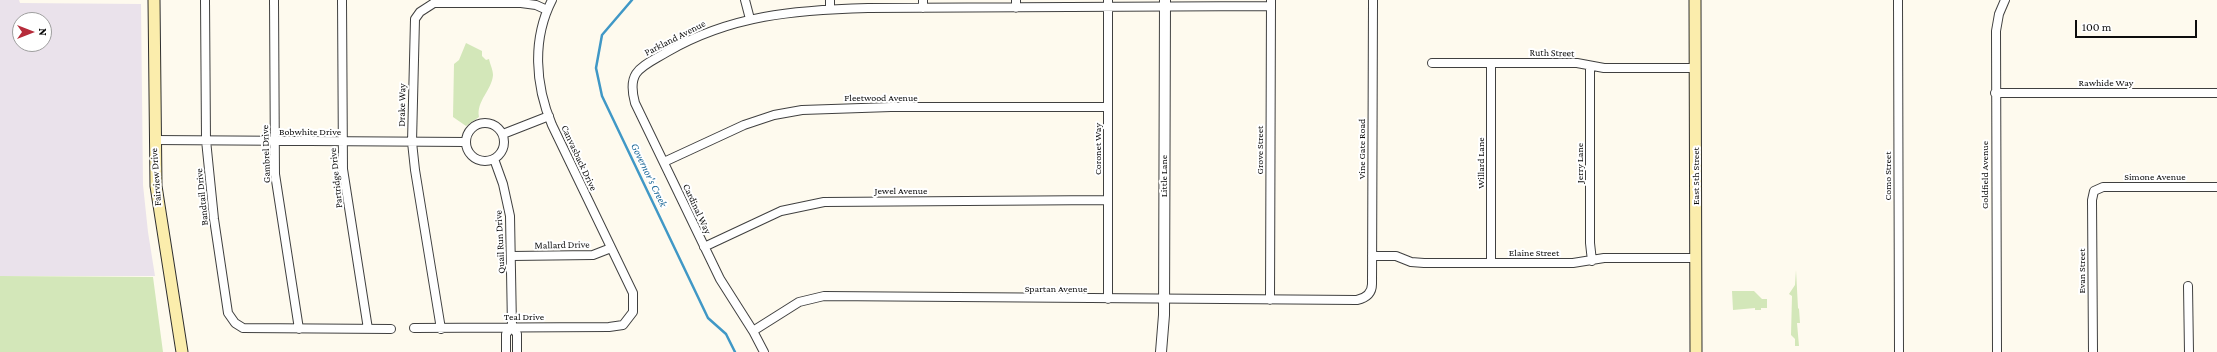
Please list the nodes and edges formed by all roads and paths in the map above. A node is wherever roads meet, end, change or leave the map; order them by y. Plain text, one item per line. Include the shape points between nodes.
1 (154, 0) edge
2 (206, 0) edge
3 (274, 0) edge
4 (342, 0) edge
5 (552, 0) edge
6 (745, 0) edge
7 (830, 0) edge
8 (1373, 0) edge
9 (1695, 0) edge
10 (1898, 0) edge
11 (2005, 0) edge
12 (423, 3) edge
13 (1165, 3) edge
14 (1271, 3) edge
15 (923, 4) edge
16 (1016, 4) edge
17 (1108, 4) edge
18 (830, 9) junction
19 (547, 10) junction
20 (750, 19) junction
21 (1432, 63) dead end
22 (1492, 63) junction
23 (1590, 66) junction
24 (1696, 68) junction
25 (638, 69) joint
26 (1995, 93) junction
27 (2217, 93) edge
28 (1108, 108) junction
29 (549, 116) junction
30 (503, 134) junction
31 (154, 140) junction
32 (206, 140) junction
33 (274, 142) junction
34 (342, 142) junction
35 (412, 142) junction
36 (466, 142) junction
37 (494, 159) junction
38 (664, 162) junction
39 (2217, 187) edge
40 (2094, 191) joint
41 (1107, 200) junction
42 (704, 247) junction
43 (611, 248) junction
44 (512, 256) junction
45 (1372, 256) junction
46 (1696, 258) junction
47 (1592, 260) junction
48 (1491, 263) junction
49 (2188, 286) dead end
50 (1367, 296) joint
51 (1108, 299) junction
52 (1164, 299) junction
53 (1270, 300) junction
54 (630, 317) joint
55 (512, 326) junction
56 (414, 328) dead end
57 (368, 329) junction
58 (392, 329) dead end
59 (441, 329) junction
60 (299, 330) junction
61 (753, 331) junction
62 (516, 351) edge
63 (182, 352) edge
64 (506, 352) edge
65 (764, 352) edge
66 (1161, 352) edge
67 (1696, 352) edge
68 (1899, 352) edge
69 (1997, 352) edge
70 (2093, 352) edge
71 (2189, 352) edge

1 - 31 main road, Fairview Drive
2 - 32 street, Bandtail Drive
3 - 33 street, Gambrel Drive
4 - 34 street, Partridge Drive
5 - 19 street, Canvasback Drive
6 - 20 street
7 - 18 street
8 - 45 street, Vine Gate Road
9 - 24 main road, East 5th Street
10 - 68 street, Como Street
11 - 26 street, Goldfield Avenue via 1996,31
12 - 19 street, Drake Way via 521,3
12 - 35 street, Drake Way via 414,19
13 - 14 street, Parkland Avenue
13 - 17 street, Parkland Avenue
13 - 52 street, Little Lane
14 - 53 street, Grove Street
15 - 16 street, Parkland Avenue
15 - 18 street, Parkland Avenue
16 - 17 street, Parkland Avenue
17 - 28 street, Coronet Way
18 - 20 street, Parkland Avenue via 779,13
19 - 29 street, Canvasback Drive via 538,57 541,87
20 - 25 street, Parkland Avenue via 697,36
21 - 22 street, Ruth Street
22 - 23 street, Ruth Street via 1577,63
22 - 48 street, Willard Lane
23 - 24 street, Ruth Street
23 - 47 street, Jerry Lane
24 - 46 main road, East 5th Street
25 - 38 street, Cardinal Way via 631,84 633,97
26 - 27 street, Rawhide Way
26 - 69 street, Goldfield Avenue
28 - 38 street, Fleetwood Avenue via 802,110 744,125
28 - 41 street, Coronet Way
29 - 30 street
29 - 43 street, Canvasback Drive
30 - 36 street via 494,125 482,123 470,130
30 - 37 street via 504,146
31 - 32 street, Bobwhite Drive
31 - 63 main road, Fairview Drive via 159,212
32 - 33 street, Bobwhite Drive
32 - 60 street, Bandtail Drive via 214,219 228,313 234,323 243,328
33 - 34 street, Bobwhite Drive
33 - 60 street, Gambrel Drive via 275,174
34 - 35 street, Bobwhite Drive
34 - 57 street, Partridge Drive via 343,169
35 - 36 street, Bobwhite Drive
35 - 59 street, Drake Way
36 - 37 street via 467,148 475,158 488,161
37 - 44 street, Quail Run Drive via 510,216
38 - 42 street, Cardinal Way
39 - 40 street, Simone Avenue via 2103,187
40 - 70 street, Evan Street
41 - 42 street, Jewel Avenue via 824,202 781,211
41 - 51 street, Coronet Way
42 - 61 street, Cardinal Way
43 - 44 street, Mallard Drive via 593,255
43 - 54 street, Canvasback Drive via 633,293 635,305
44 - 55 street, Quail Run Drive
45 - 48 street, Elaine Street via 1396,256 1418,263
45 - 50 street, Vine Gate Road via 1372,287
46 - 47 street, Elaine Street
46 - 67 main road, East 5th Street
47 - 48 street, Elaine Street via 1573,263
49 - 71 street
50 - 53 street, Spartan Avenue via 1356,300
51 - 52 street, Spartan Avenue
51 - 61 street, Spartan Avenue via 824,296 799,302
52 - 53 street, Spartan Avenue
52 - 66 street, Little Lane
54 - 55 street, Teal Drive via 623,325 609,328
55 - 59 street, Teal Drive
55 - 62 street, Quail Run Drive via 517,334
55 - 64 street, Quail Run Drive via 506,334
56 - 59 street, Teal Drive
57 - 58 street
57 - 60 street
61 - 65 street, Cardinal Way
62 - 64 street

